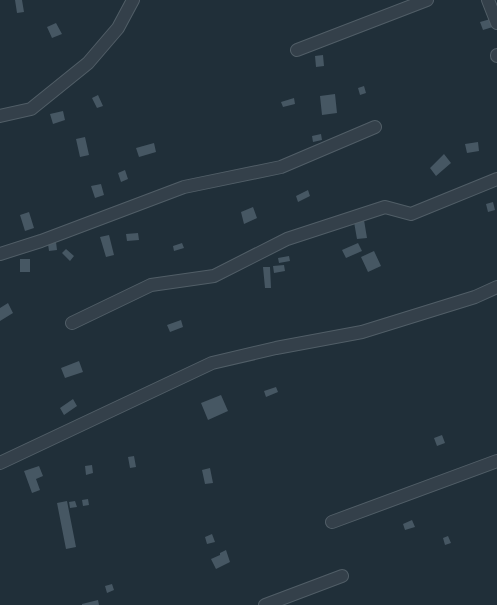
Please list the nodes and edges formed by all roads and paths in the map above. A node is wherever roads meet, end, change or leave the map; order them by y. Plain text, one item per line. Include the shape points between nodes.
1 (133, 0) edge
2 (426, 0) edge
3 (488, 0) edge
4 (497, 23) edge
5 (297, 50) dead end
6 (0, 116) edge
7 (375, 127) dead end
8 (497, 179) edge
9 (0, 254) edge
10 (497, 287) edge
11 (72, 323) dead end
12 (497, 461) edge
13 (0, 463) edge
14 (332, 522) dead end
15 (342, 576) dead end
16 (265, 605) edge

1 - 6 street via 118,28 88,63 31,109
2 - 5 street
3 - 4 street
7 - 9 street via 281,167 184,187
8 - 11 street via 411,214 385,207 287,239 214,276 151,285
10 - 13 street via 475,297 362,332 212,363
12 - 14 street
15 - 16 street

